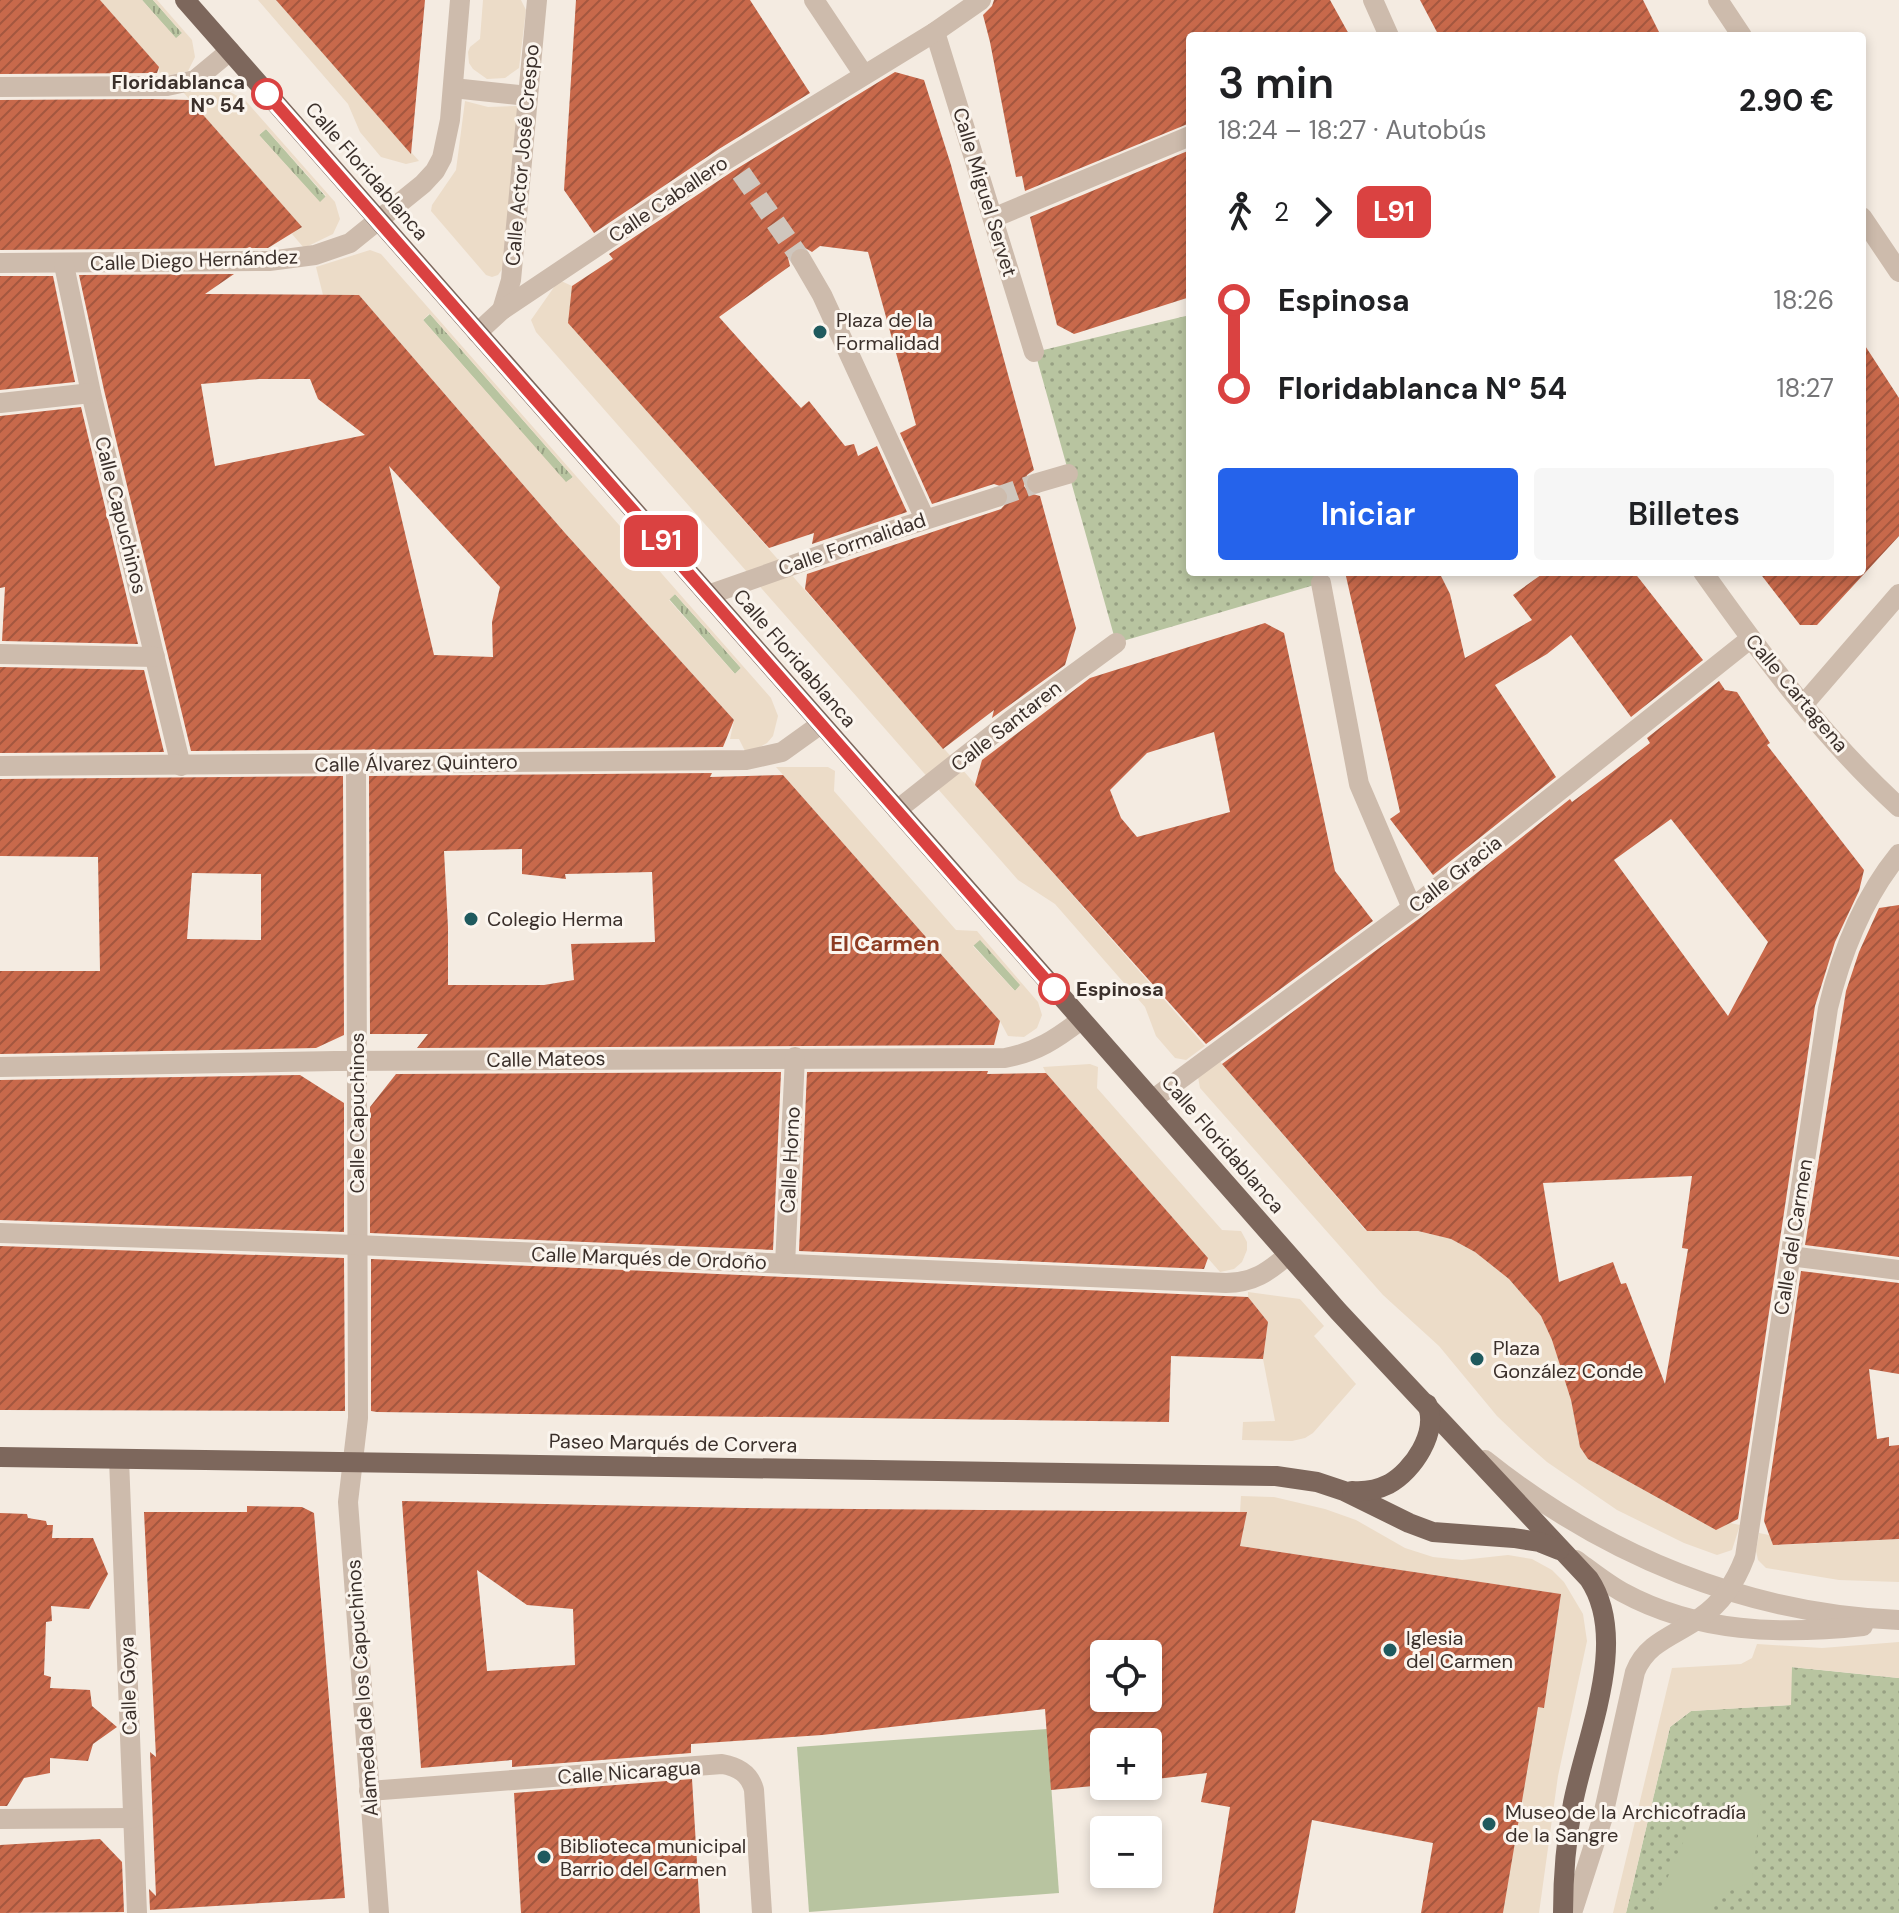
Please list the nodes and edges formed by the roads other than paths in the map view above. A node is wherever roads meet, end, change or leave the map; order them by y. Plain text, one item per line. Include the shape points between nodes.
1 (185, 0) edge
2 (460, 0) edge
3 (537, 0) edge
4 (814, 0) edge
5 (981, 0) edge
6 (1373, 0) edge
7 (1718, 0) edge
8 (935, 32) junction
9 (1387, 32) edge
10 (1739, 32) edge
11 (230, 51) junction
12 (864, 75) junction
13 (0, 87) edge
14 (453, 88) junction
15 (528, 96) junction
16 (1186, 138) edge
17 (993, 218) junction
18 (380, 221) junction
19 (1866, 223) edge
20 (801, 259) tunnel mouth
21 (0, 263) edge
22 (64, 265) junction
23 (1899, 272) edge
24 (502, 310) junction
25 (477, 333) junction
26 (1034, 352) dead end
27 (91, 393) junction
28 (0, 403) edge
29 (1068, 474) dead end
30 (1037, 483) tunnel mouth
31 (997, 497) tunnel mouth
32 (925, 519) junction
33 (1706, 576) edge
34 (1321, 583) dead end
35 (1899, 594) edge
36 (708, 595) junction
37 (1750, 639) junction
38 (1116, 643) dead end
39 (0, 654) edge
40 (155, 657) junction
41 (1803, 705) junction
42 (821, 724) junction
43 (356, 764) junction
44 (0, 766) edge
45 (181, 766) junction
46 (1899, 807) edge
47 (897, 810) junction
48 (1899, 854) edge
49 (1412, 908) junction
50 (1081, 1020) junction
51 (795, 1057) junction
52 (357, 1061) junction
53 (0, 1067) edge
54 (1152, 1100) junction
55 (0, 1233) edge
56 (357, 1245) junction
57 (1288, 1255) junction
58 (1790, 1256) junction
59 (785, 1264) junction
60 (1899, 1270) edge
61 (1427, 1404) junction
62 (1466, 1445) junction
63 (0, 1457) edge
64 (119, 1459) junction
65 (353, 1463) junction
66 (1344, 1491) junction
67 (1566, 1554) junction
68 (1729, 1590) junction
69 (1698, 1619) junction
70 (1899, 1621) edge
71 (369, 1791) junction
72 (133, 1818) junction
73 (0, 1819) edge
74 (137, 1913) edge
75 (374, 1913) edge
76 (762, 1913) edge
77 (1563, 1913) edge
78 (1572, 1913) edge

1 - 11 main road, Calle Floridablanca
2 - 14 street
3 - 15 street, Calle Actor José Crespo
4 - 12 street
5 - 8 street, Calle Caballero
6 - 9 street
7 - 10 street
8 - 12 street, Calle Caballero
8 - 17 street, Calle Miguel Servet
11 - 13 street via 195,80 167,86
11 - 18 main road, Calle Floridablanca
12 - 24 street, Calle Caballero via 734,166
14 - 15 street
14 - 18 street via 447,141 435,171
15 - 24 street, Calle Actor José Crespo via 511,280
16 - 17 street
17 - 26 street, Calle Miguel Servet
18 - 22 street, Calle Diego Hernández via 350,243 293,259
18 - 25 main road, Calle Floridablanca
19 - 23 street
20 - 32 street
21 - 22 street, Calle Diego Hernández
22 - 27 street, Calle Capuchinos
24 - 25 street, Calle Caballero
25 - 36 main road, Calle Floridablanca
27 - 28 street
27 - 40 street, Calle Capuchinos
29 - 30 street
31 - 32 street, Calle Formalidad
32 - 36 street, Calle Formalidad
33 - 37 street, Calle Cartagena
34 - 49 street via 1359,784
35 - 41 street
36 - 42 main road, Calle Floridablanca
37 - 41 street, Calle Cartagena
37 - 49 street, Calle Gracia
38 - 47 street, Calle Santaren
39 - 40 street
40 - 45 street, Calle Capuchinos
41 - 46 street, Calle Cartagena
42 - 43 street, Calle Álvarez Quintero via 790,748 760,759
42 - 47 main road, Calle Floridablanca
43 - 45 street, Calle Álvarez Quintero
43 - 52 street, Calle Capuchinos
44 - 45 street, Calle Álvarez Quintero
47 - 50 main road, Calle Floridablanca
48 - 58 street, Calle del Carmen via 1880,877 1836,975
49 - 54 street, Calle Gracia
50 - 51 street, Calle Mateos via 1040,1049 1005,1058
50 - 54 main road, Calle Floridablanca
51 - 52 street, Calle Mateos
51 - 59 street, Calle Horno
52 - 53 street, Calle Mateos
52 - 56 street, Calle Capuchinos
54 - 57 main road, Calle Floridablanca
55 - 56 street, Calle Marqués de Ordoño
56 - 59 street, Calle Marqués de Ordoño
56 - 65 street, Calle Capuchinos via 358,1418
57 - 59 street, Calle Marqués de Ordoño via 1245,1283
57 - 61 main road, Calle Floridablanca
58 - 60 street
58 - 68 street, Calle del Carmen via 1747,1549
61 - 62 main road
61 - 66 main road via 1426,1437 1408,1468 1385,1486
62 - 67 main road
62 - 68 street via 1580,1526 1647,1561
63 - 64 main road, Paseo Marqués de Corvera
64 - 65 main road, Paseo Marqués de Corvera
64 - 72 street, Calle Goya
65 - 66 main road, Paseo Marqués de Corvera via 1276,1476
65 - 71 street, Alameda de los Capuchinos via 348,1502
66 - 67 main road via 1433,1532 1530,1540
67 - 69 street via 1622,1592
67 - 77 main road via 1600,1599 1608,1640 1572,1807
68 - 69 street, Calle del Carmen
68 - 70 street via 1836,1614
69 - 70 street via 1779,1632
69 - 78 street, Calle del Carmen via 1656,1644 1637,1667 1602,1820
71 - 75 street, Alameda de los Capuchinos
71 - 76 street, Calle Nicaragua via 733,1766 751,1779 754,1790
72 - 73 street
72 - 74 street, Calle Goya

